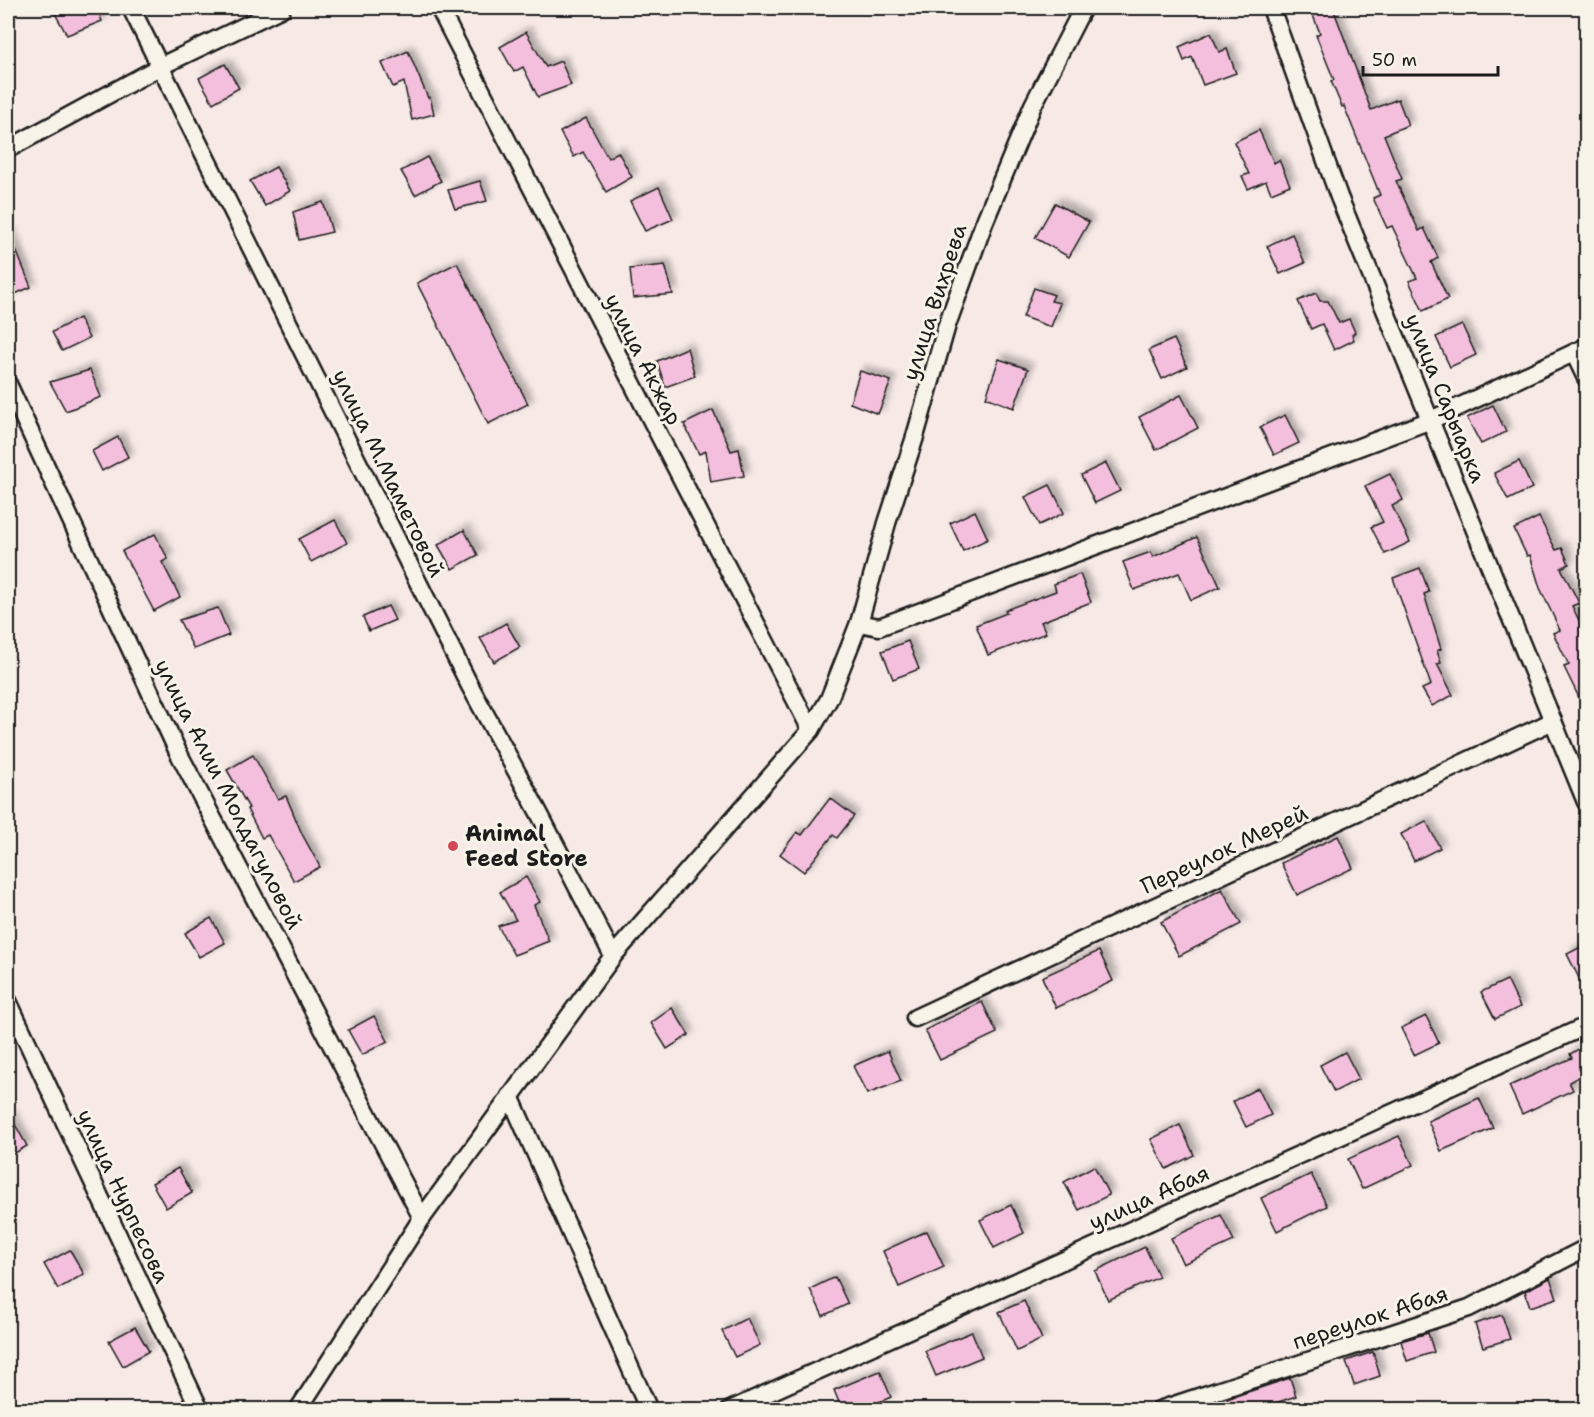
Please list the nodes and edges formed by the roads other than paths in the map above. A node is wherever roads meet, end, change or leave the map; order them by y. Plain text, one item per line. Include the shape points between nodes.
1 (131, 8) edge
2 (282, 8) edge
3 (439, 8) edge
4 (1083, 8) edge
5 (1271, 8) edge
6 (161, 66) junction
7 (8, 149) edge
8 (1580, 350) edge
9 (1587, 378) edge
10 (8, 384) edge
11 (1431, 420) junction
12 (859, 623) junction
13 (1553, 721) junction
14 (812, 730) junction
15 (1587, 802) edge
16 (613, 956) junction
17 (8, 1001) edge
18 (915, 1017) dead end
19 (1587, 1026) edge
20 (510, 1096) junction
21 (422, 1218) junction
22 (1587, 1248) edge
23 (200, 1410) edge
24 (298, 1410) edge
25 (649, 1410) edge
26 (730, 1410) edge
27 (1159, 1410) edge

1 - 6 street, улица М.Маметовой
2 - 6 street
3 - 14 street, улица Акжар
4 - 12 street, улица Вихрева via 1033,105 984,223 947,325
5 - 11 street, улица Сарыарка via 1339,197
6 - 7 street
6 - 16 street, улица М.Маметовой via 470,686
8 - 9 street
8 - 11 street
10 - 21 street, улица Алии Молдагуловой via 178,752
11 - 12 street via 879,627
11 - 13 street, улица Сарыарка
12 - 14 street, улица Вихрева via 829,699
13 - 15 street, улица Сарыарка
13 - 18 street, Переулок Мерей
14 - 16 street, улица Вихрева
16 - 20 street, улица Вихрева
17 - 23 street, улица Нурпесова
19 - 26 street, улица Абая
20 - 21 street, улица Вихрева
20 - 25 street
21 - 24 street, улица Вихрева
22 - 27 street, переулок Абая via 1469,1308

